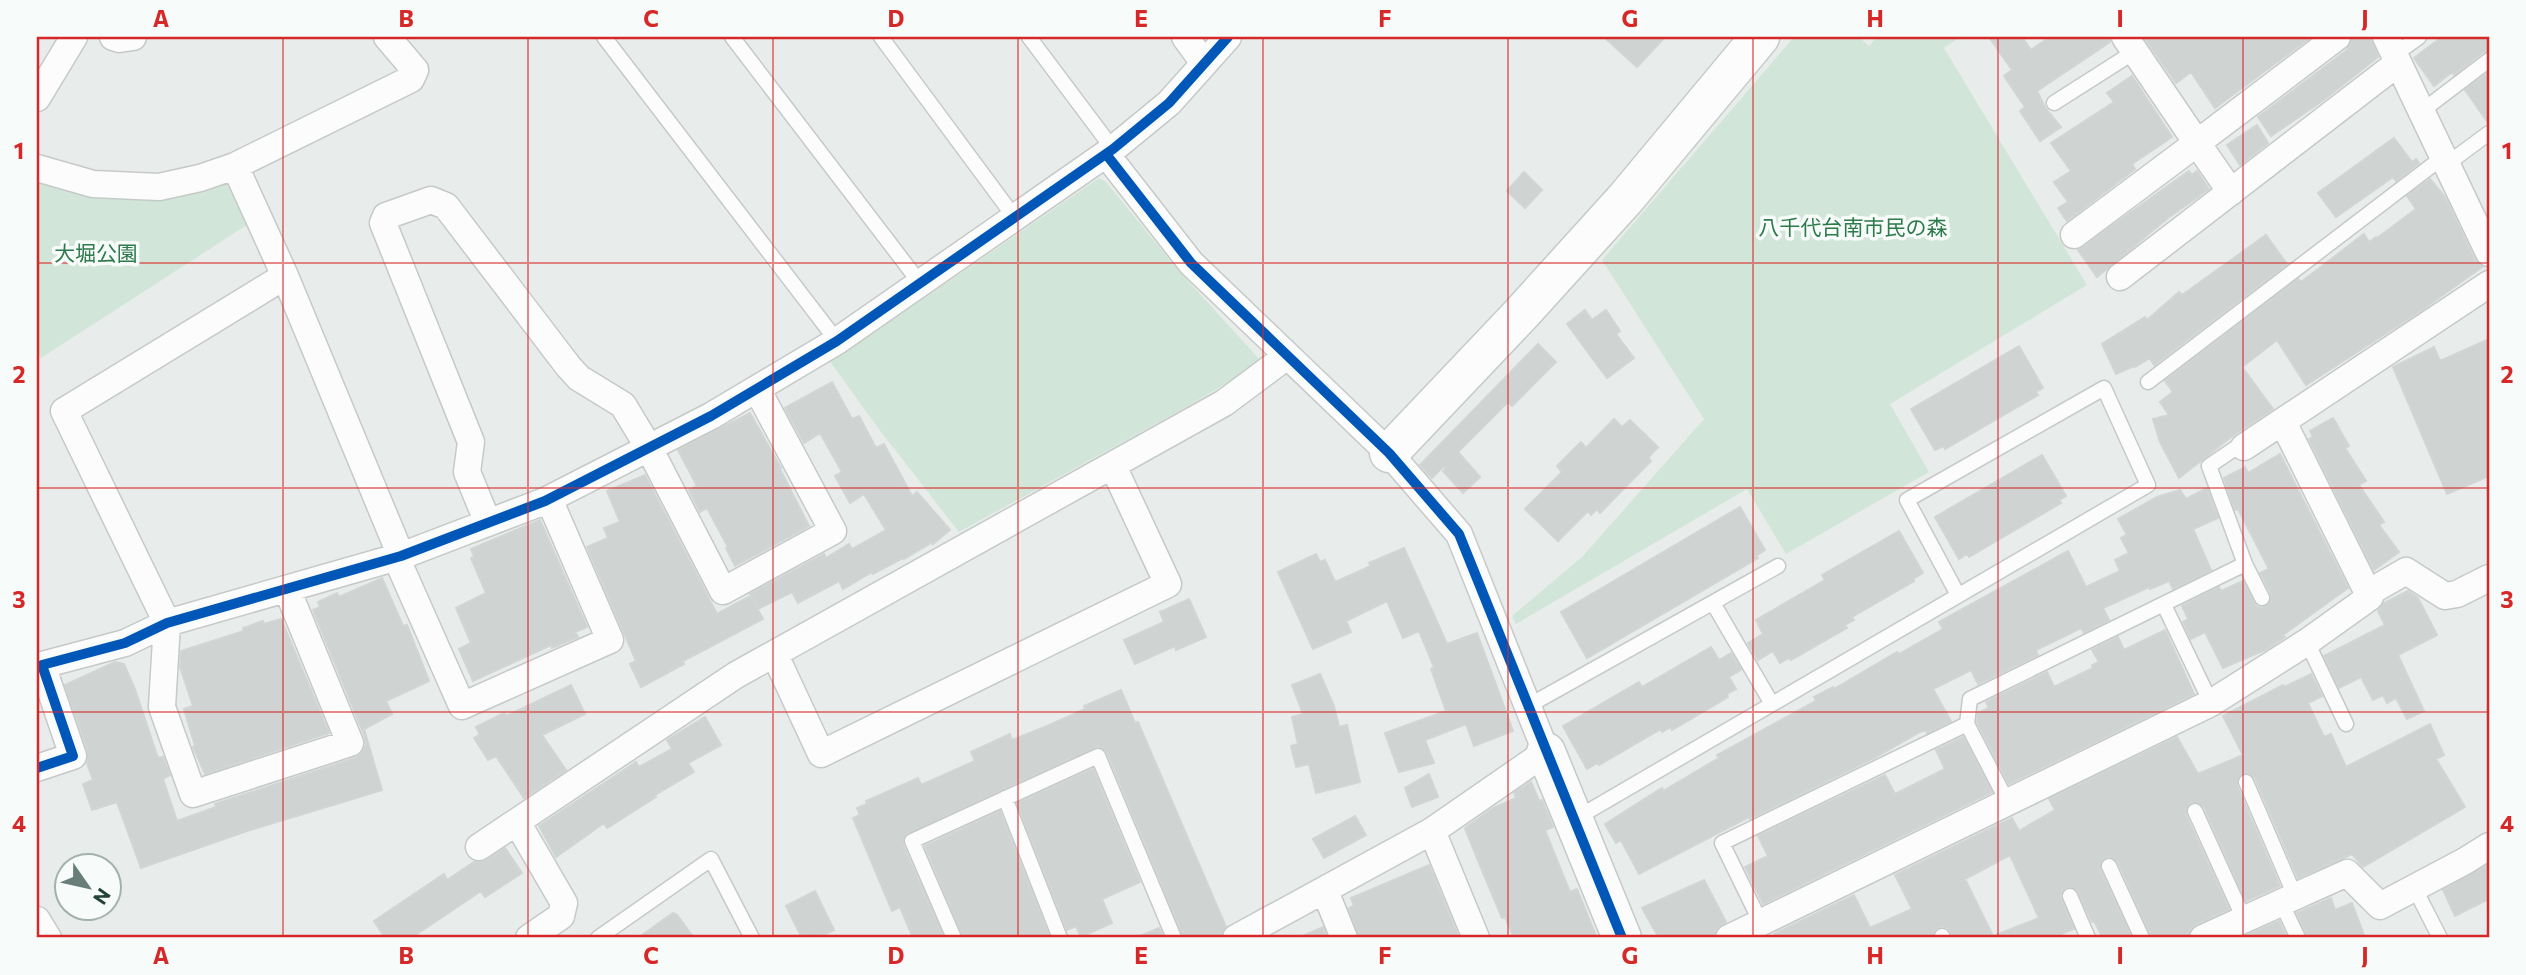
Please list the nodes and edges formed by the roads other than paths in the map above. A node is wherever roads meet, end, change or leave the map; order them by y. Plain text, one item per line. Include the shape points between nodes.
1 (74, 37) edge
2 (113, 37) edge
3 (133, 37) edge
4 (387, 37) edge
5 (604, 37) edge
6 (732, 37) edge
7 (881, 37) edge
8 (1029, 37) edge
9 (1185, 37) edge
10 (1228, 37) edge
11 (1760, 37) edge
12 (2337, 37) edge
13 (2418, 37) edge
14 (2130, 44) edge
15 (2393, 52) edge
16 (2489, 60) edge
17 (1204, 63) junction
18 (37, 98) edge
19 (2054, 103) dead end
20 (2422, 111) junction
21 (2489, 133) edge
22 (2197, 143) junction
23 (1109, 151) junction
24 (2445, 160) junction
25 (235, 166) junction
26 (37, 168) edge
27 (2231, 192) junction
28 (1015, 218) junction
29 (2074, 235) dead end
30 (2489, 253) edge
31 (285, 276) junction
32 (2120, 277) dead end
33 (920, 283) junction
34 (2489, 284) edge
35 (837, 341) junction
36 (1287, 356) junction
37 (2148, 382) dead end
38 (757, 389) junction
39 (2283, 422) junction
40 (2244, 447) joint
41 (649, 448) junction
42 (1389, 453) junction
43 (1113, 466) junction
44 (549, 499) junction
45 (488, 523) junction
46 (398, 556) junction
47 (2245, 564) junction
48 (1779, 566) dead end
49 (2489, 578) edge
50 (287, 589) junction
51 (2368, 593) junction
52 (1958, 595) junction
53 (2262, 598) dead end
54 (1713, 603) junction
55 (2164, 605) junction
56 (167, 623) junction
57 (2307, 642) junction
58 (775, 655) junction
59 (2211, 703) junction
60 (1772, 704) junction
61 (1528, 706) junction
62 (1967, 724) junction
63 (2346, 724) dead end
64 (1545, 752) junction
65 (37, 768) edge
66 (2246, 782) dead end
67 (1006, 798) junction
68 (2008, 803) junction
69 (2195, 811) dead end
70 (1574, 820) junction
71 (517, 822) junction
72 (1432, 831) junction
73 (2489, 846) edge
74 (479, 847) dead end
75 (2109, 866) dead end
76 (2415, 889) junction
77 (1325, 891) junction
78 (2070, 896) dead end
79 (2288, 899) junction
80 (2244, 919) junction
81 (37, 920) edge
82 (1761, 923) junction
83 (47, 938) edge
84 (529, 938) edge
85 (598, 938) edge
86 (752, 938) edge
87 (954, 938) edge
88 (1060, 938) edge
89 (1174, 938) edge
90 (1236, 938) edge
91 (1344, 938) edge
92 (1476, 938) edge
93 (1622, 938) edge
94 (1729, 938) edge
95 (2088, 938) edge
96 (2142, 938) edge
97 (2203, 938) edge
98 (2298, 938) edge
99 (2440, 938) edge

1 - 18 street
2 - 3 street
4 - 25 street via 415,70 411,79
5 - 35 lane
6 - 33 lane
7 - 28 lane
8 - 23 lane
9 - 17 street
10 - 17 street
11 - 42 street via 1626,198
12 - 22 street
13 - 15 lane
14 - 19 lane
14 - 22 street
15 - 20 street
15 - 27 street
16 - 20 lane
17 - 23 street via 1169,103
20 - 24 street
21 - 24 lane
22 - 27 street
22 - 29 street
23 - 28 street
23 - 36 street via 1191,263
24 - 30 street
24 - 37 lane
25 - 26 street via 159,187 93,184
25 - 31 street
27 - 32 street
28 - 33 street
31 - 46 street
31 - 56 street via 64,411
33 - 35 street
34 - 39 street via 2357,378
35 - 38 street
36 - 42 street
36 - 43 street via 1224,404
38 - 41 street
38 - 41 street via 833,531 723,591
39 - 40 street
39 - 51 street
40 - 47 lane via 2209,466
41 - 44 street
41 - 45 street via 623,405 568,366 446,206 431,200 386,215 383,223 471,442 467,472
42 - 61 street via 1459,534
43 - 58 street
43 - 58 street via 1168,584 821,754
44 - 45 street
44 - 46 street via 610,640 462,706
45 - 46 street
46 - 50 street
47 - 53 lane
47 - 55 lane
48 - 54 lane
49 - 51 street via 2445,596 2406,571
50 - 56 street
50 - 56 street via 350,743 193,794 162,707
51 - 57 street via 2370,597
52 - 52 lane via 2148,485 2104,388 1908,500
52 - 60 lane
54 - 60 lane
54 - 61 lane
55 - 59 lane
55 - 62 lane via 1970,699
56 - 65 street via 125,643 42,665 73,756
57 - 59 street
57 - 63 lane
58 - 71 street via 726,682
59 - 68 street
60 - 70 lane
61 - 64 street
62 - 68 lane
62 - 82 lane via 1722,843
64 - 70 street
64 - 72 street
66 - 79 lane
67 - 87 lane via 912,841
67 - 88 lane
67 - 89 lane via 1098,756
68 - 82 street
69 - 80 lane
70 - 93 street
71 - 74 street
71 - 84 street via 564,903 561,916
72 - 77 street
72 - 92 street
73 - 76 street
75 - 96 lane
76 - 79 street via 2380,906 2347,873
76 - 99 lane
77 - 90 street
77 - 91 street
78 - 95 lane
79 - 80 street
79 - 98 lane
80 - 97 street
81 - 83 street
82 - 94 street
85 - 86 lane via 712,859

